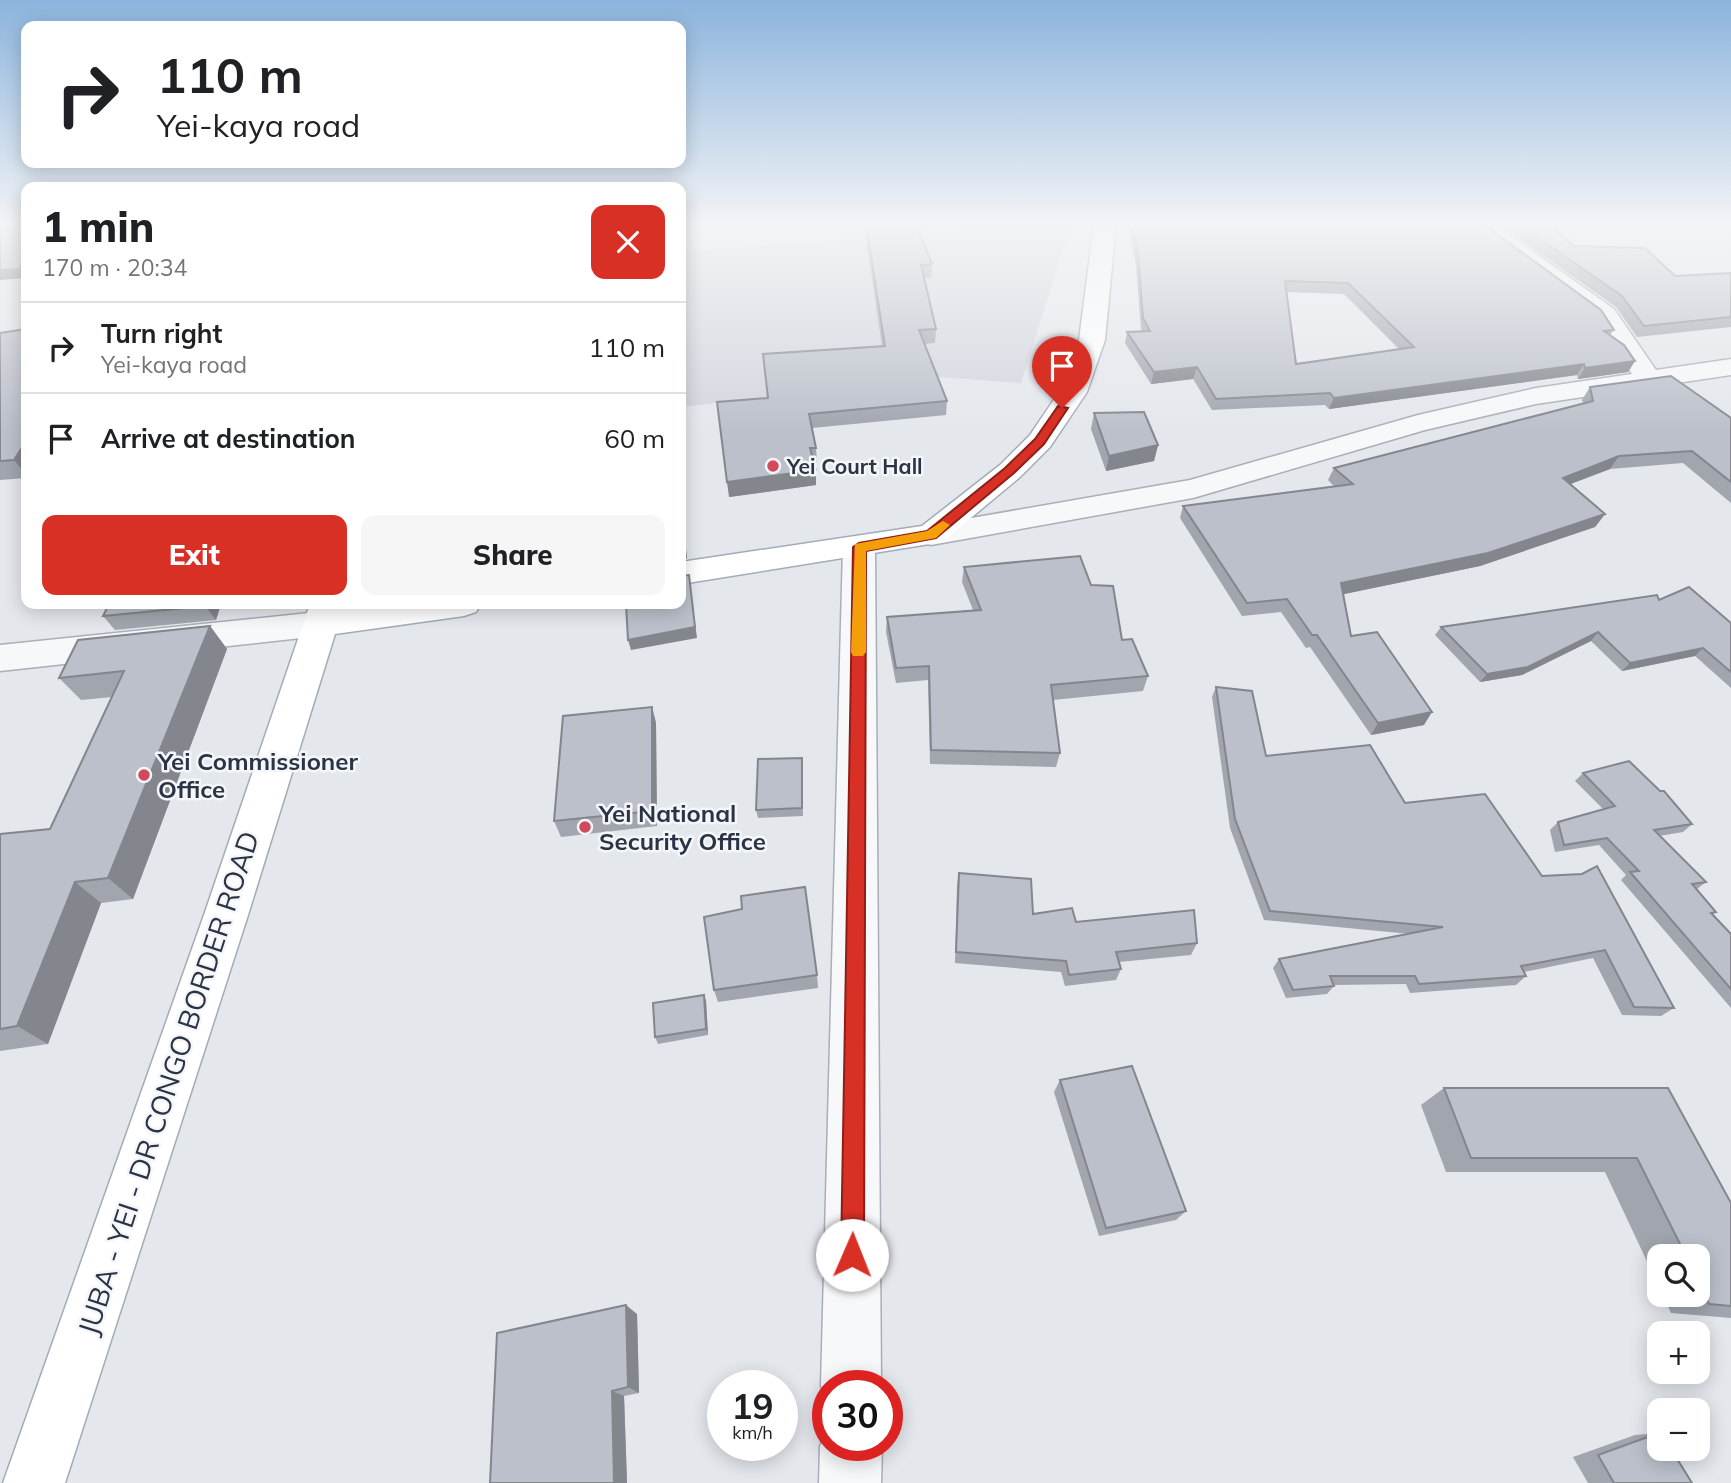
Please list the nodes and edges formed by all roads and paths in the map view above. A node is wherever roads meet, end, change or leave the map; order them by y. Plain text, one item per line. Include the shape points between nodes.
1 (1097, 293) edge
2 (1576, 293) edge
3 (1731, 367) edge
4 (1648, 378) junction
5 (931, 535) junction
6 (859, 547) junction
7 (686, 572) edge
8 (394, 609) edge
9 (323, 614) edge
10 (0, 658) edge
11 (851, 1370) edge
12 (851, 1461) edge
13 (34, 1483) edge
14 (850, 1483) edge

1 - 5 main road via 1092,340 1073,392 1040,441
2 - 4 street via 1605,314
3 - 4 street
4 - 5 street via 1536,396 1418,423 1193,489
5 - 6 main road
6 - 7 main road
6 - 11 street
8 - 9 main road
9 - 10 street
9 - 13 main road, JUBA - YEI - DR CONGO BORDER ROAD
12 - 14 street

